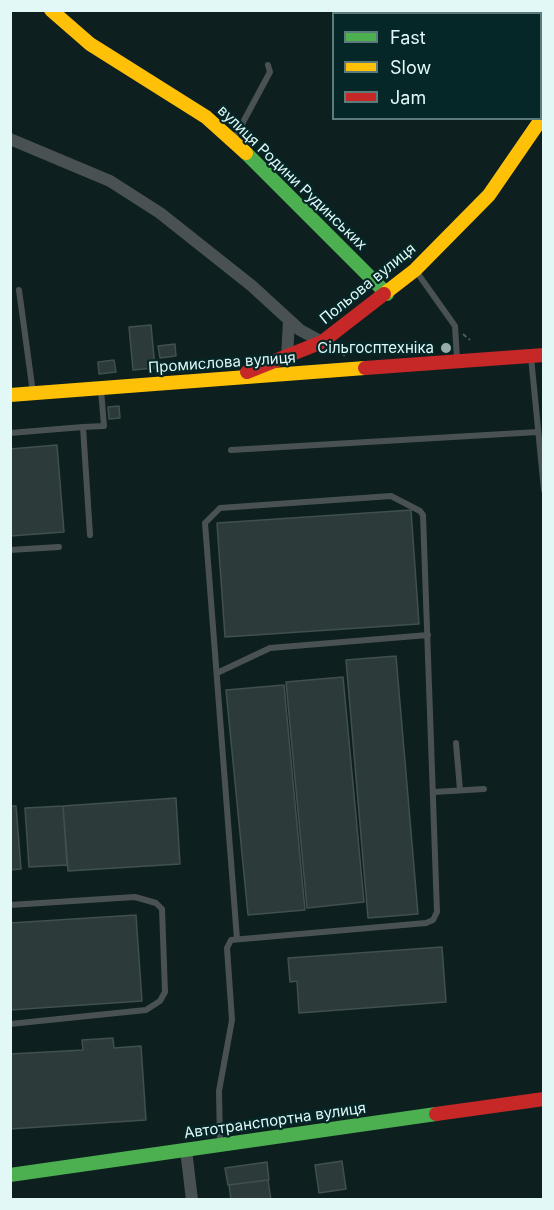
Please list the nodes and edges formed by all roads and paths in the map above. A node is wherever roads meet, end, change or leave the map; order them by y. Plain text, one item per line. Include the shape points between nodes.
1 (51, 10) edge
2 (268, 65) dead end
3 (540, 120) edge
4 (10, 139) edge
5 (233, 140) junction
6 (415, 270) junction
7 (19, 290) dead end
8 (387, 294) junction
9 (290, 321) junction
10 (322, 342) junction
11 (537, 356) edge
12 (287, 357) junction
13 (458, 362) junction
14 (227, 380) junction
15 (101, 388) junction
16 (33, 393) junction
17 (10, 395) edge
18 (83, 427) junction
19 (538, 432) junction
20 (10, 433) edge
21 (231, 450) dead end
22 (543, 490) edge
23 (90, 535) dead end
24 (59, 547) dead end
25 (10, 550) edge
26 (428, 635) junction
27 (217, 673) junction
28 (456, 743) dead end
29 (484, 789) dead end
30 (460, 790) junction
31 (434, 792) junction
32 (10, 905) edge
33 (237, 939) junction
34 (10, 1024) edge
35 (543, 1099) edge
36 (220, 1146) junction
37 (186, 1150) junction
38 (10, 1175) edge
39 (192, 1200) edge

1 - 5 street, вулиця Родини Рудинських via 90,44 206,117
2 - 5 lane via 270,72
3 - 6 street, Польова вулиця via 489,195
4 - 9 street via 100,176 160,213 252,285
5 - 8 street, вулиця Родини Рудинських
6 - 8 street, Польова вулиця
6 - 13 lane via 455,326
7 - 16 lane
8 - 10 street, Польова вулиця
9 - 10 street
9 - 12 street
10 - 12 street, Польова вулиця
11 - 13 street, Промислова вулиця
11 - 19 lane
12 - 14 street, Польова вулиця
13 - 14 street, Промислова вулиця
14 - 15 street, Промислова вулиця
15 - 16 street, Промислова вулиця
15 - 18 lane via 104,426
16 - 17 street, Промислова вулиця
18 - 20 lane
18 - 23 lane
19 - 21 lane
19 - 22 lane
24 - 25 lane
26 - 27 lane via 270,648
26 - 27 lane via 420,511 387,495 220,508 205,525
26 - 31 lane
27 - 33 lane
28 - 30 lane
29 - 30 lane
30 - 31 lane
31 - 33 lane via 437,912 433,920
32 - 34 lane via 135,897 156,903 162,909 165,992 160,1001 146,1010
33 - 36 lane via 231,940 227,948 232,1020 219,1091
35 - 36 street, Автотранспортна вулиця
36 - 37 street, Автотранспортна вулиця
37 - 38 street, Автотранспортна вулиця
37 - 39 street

